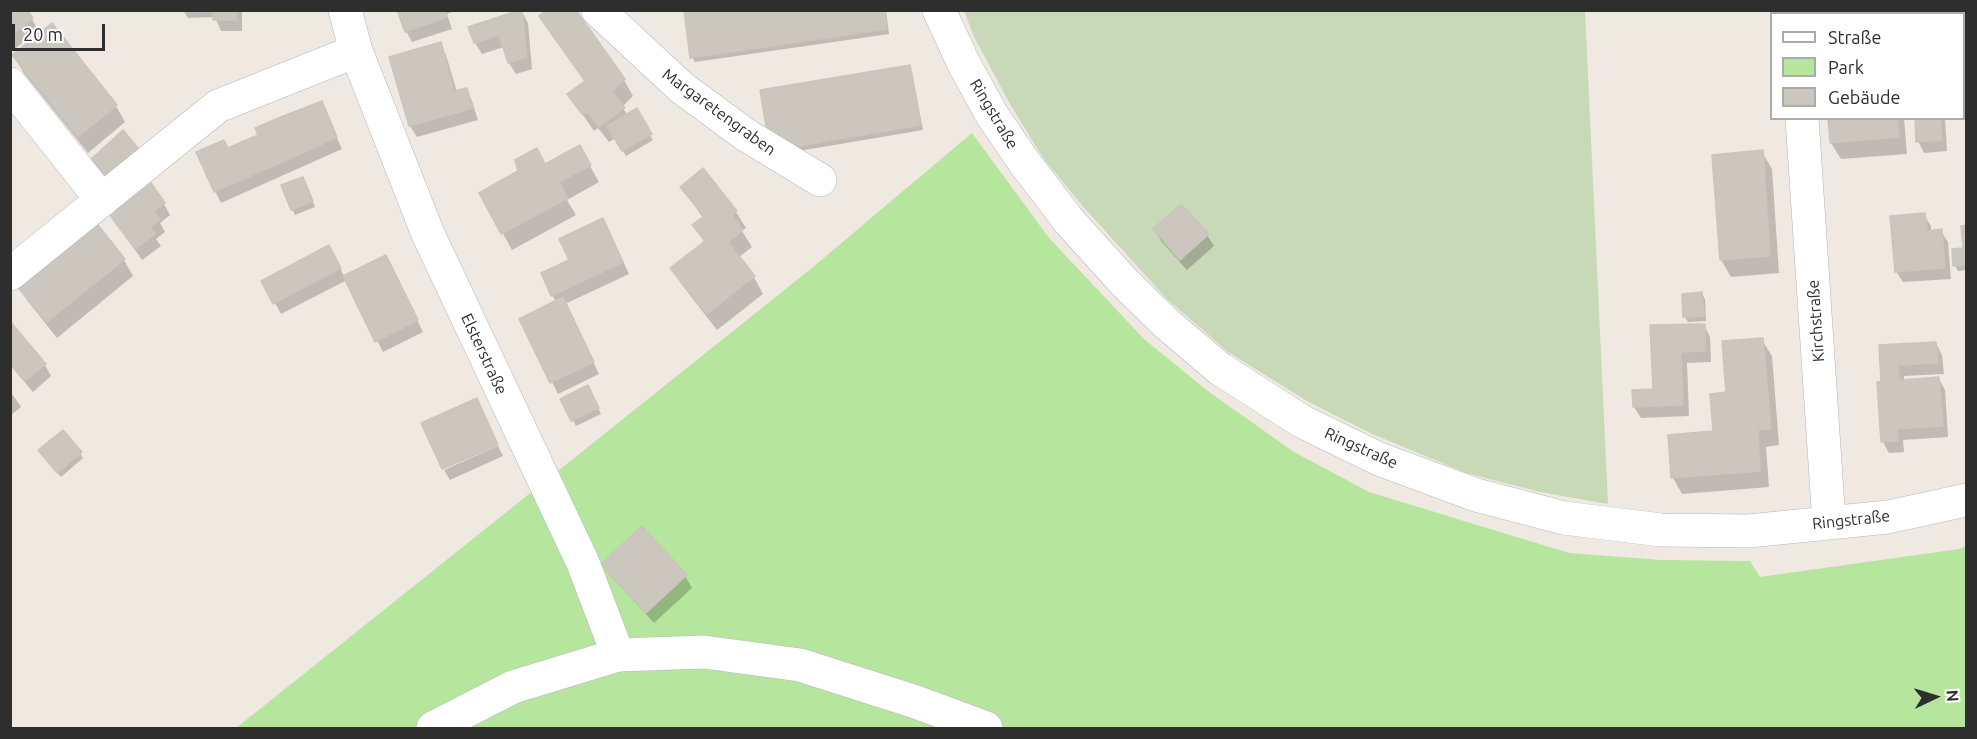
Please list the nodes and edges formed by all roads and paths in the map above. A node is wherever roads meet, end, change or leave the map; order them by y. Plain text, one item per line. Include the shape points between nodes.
1 (345, 10) edge
2 (598, 10) edge
3 (939, 10) edge
4 (356, 51) junction
5 (10, 84) edge
6 (1802, 120) edge
7 (820, 180) dead end
8 (102, 200) junction
9 (10, 274) edge
10 (1966, 500) edge
11 (1829, 523) junction
12 (618, 655) junction
13 (433, 729) edge
14 (986, 729) edge

1 - 4 street, Elsterstraße
2 - 7 street, Margaretengraben via 682,88 746,135
3 - 11 street, Ringstraße via 992,115 1069,221 1176,332 1220,369 1303,422 1379,459 1476,495 1564,518 1661,530 1749,531
4 - 8 street via 219,106
4 - 12 street, Elsterstraße via 428,234 583,563
5 - 8 street
6 - 11 street, Kirchstraße
8 - 9 street
10 - 11 street, Ringstraße via 1888,518
12 - 13 street via 513,687
12 - 14 street via 704,652 800,665

